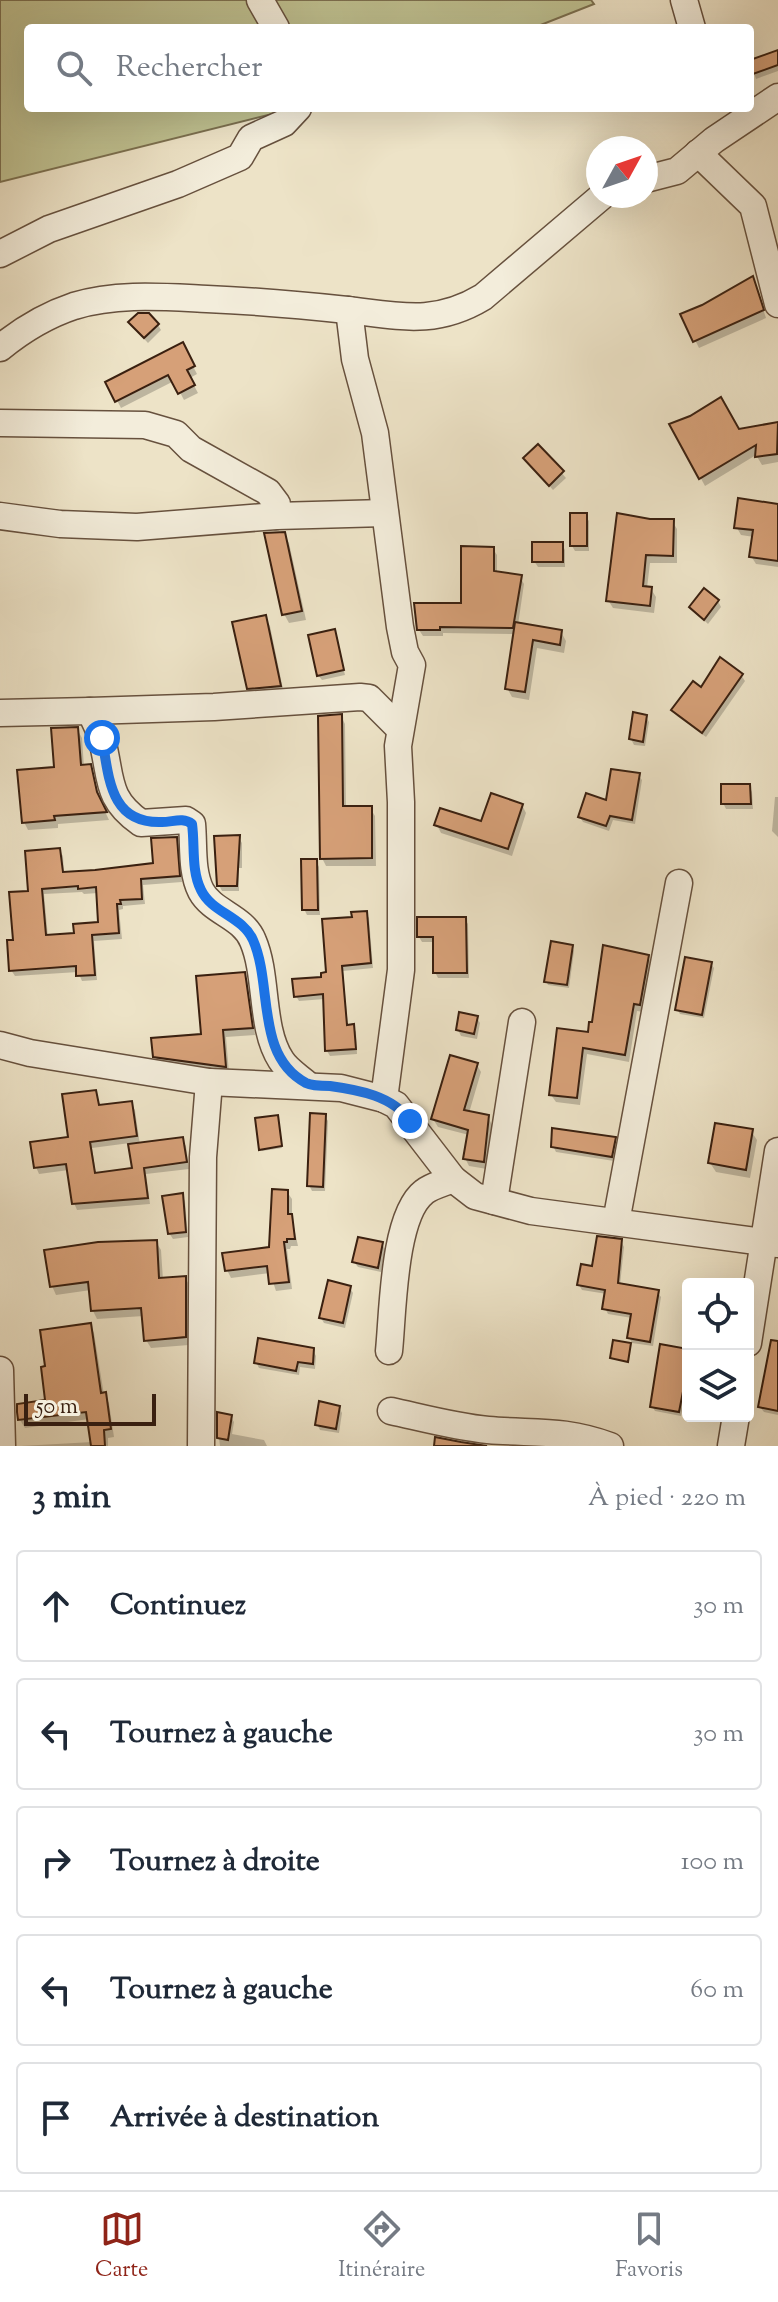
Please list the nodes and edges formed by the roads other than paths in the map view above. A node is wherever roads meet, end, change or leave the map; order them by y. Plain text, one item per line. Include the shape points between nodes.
1 (260, 0) edge
2 (684, 0) edge
3 (274, 24) edge
4 (690, 24) edge
5 (778, 97) edge
6 (294, 112) edge
7 (759, 112) edge
8 (698, 153) junction
9 (658, 176) edge
10 (588, 208) edge
11 (0, 254) edge
12 (778, 304) edge
13 (349, 310) junction
14 (0, 348) edge
15 (0, 423) edge
16 (385, 513) junction
17 (0, 516) edge
18 (276, 516) junction
19 (90, 711) junction
20 (0, 713) edge
21 (399, 728) junction
22 (679, 883) dead end
23 (522, 1022) dead end
24 (0, 1045) edge
25 (209, 1082) junction
26 (308, 1085) junction
27 (384, 1099) junction
28 (778, 1151) edge
29 (453, 1179) junction
30 (494, 1201) junction
31 (616, 1222) junction
32 (772, 1242) edge
33 (754, 1318) edge
34 (389, 1351) dead end
35 (0, 1370) edge
36 (391, 1411) dead end
37 (735, 1422) edge
38 (2, 1446) edge
39 (201, 1446) edge
40 (610, 1446) edge
41 (731, 1446) edge

1 - 3 street
2 - 4 street
5 - 7 street
6 - 11 street via 284,123 251,138 240,157 49,229
7 - 8 street
8 - 9 street via 677,171
8 - 12 street via 753,206
10 - 13 street via 469,306 407,318
13 - 14 street via 173,297 105,299 44,319
13 - 16 street via 355,359 375,433
15 - 18 street via 145,425 176,434 191,449 268,492 277,504
16 - 18 street
16 - 21 street via 400,627 412,665
17 - 18 street via 137,527
19 - 20 street
19 - 21 street via 360,697 369,698
19 - 26 street via 118,804 141,823 192,824 200,889 247,929 260,964 276,1051
21 - 27 street via 401,970
22 - 31 street
23 - 30 street
24 - 25 street
25 - 26 street
25 - 39 street via 203,1157
26 - 27 street
27 - 29 street via 402,1110
28 - 32 street
29 - 30 street via 475,1196
29 - 34 street via 424,1191 409,1208
30 - 31 street
31 - 32 street
32 - 33 street
35 - 38 street
36 - 40 street via 487,1430 583,1436
37 - 41 street

